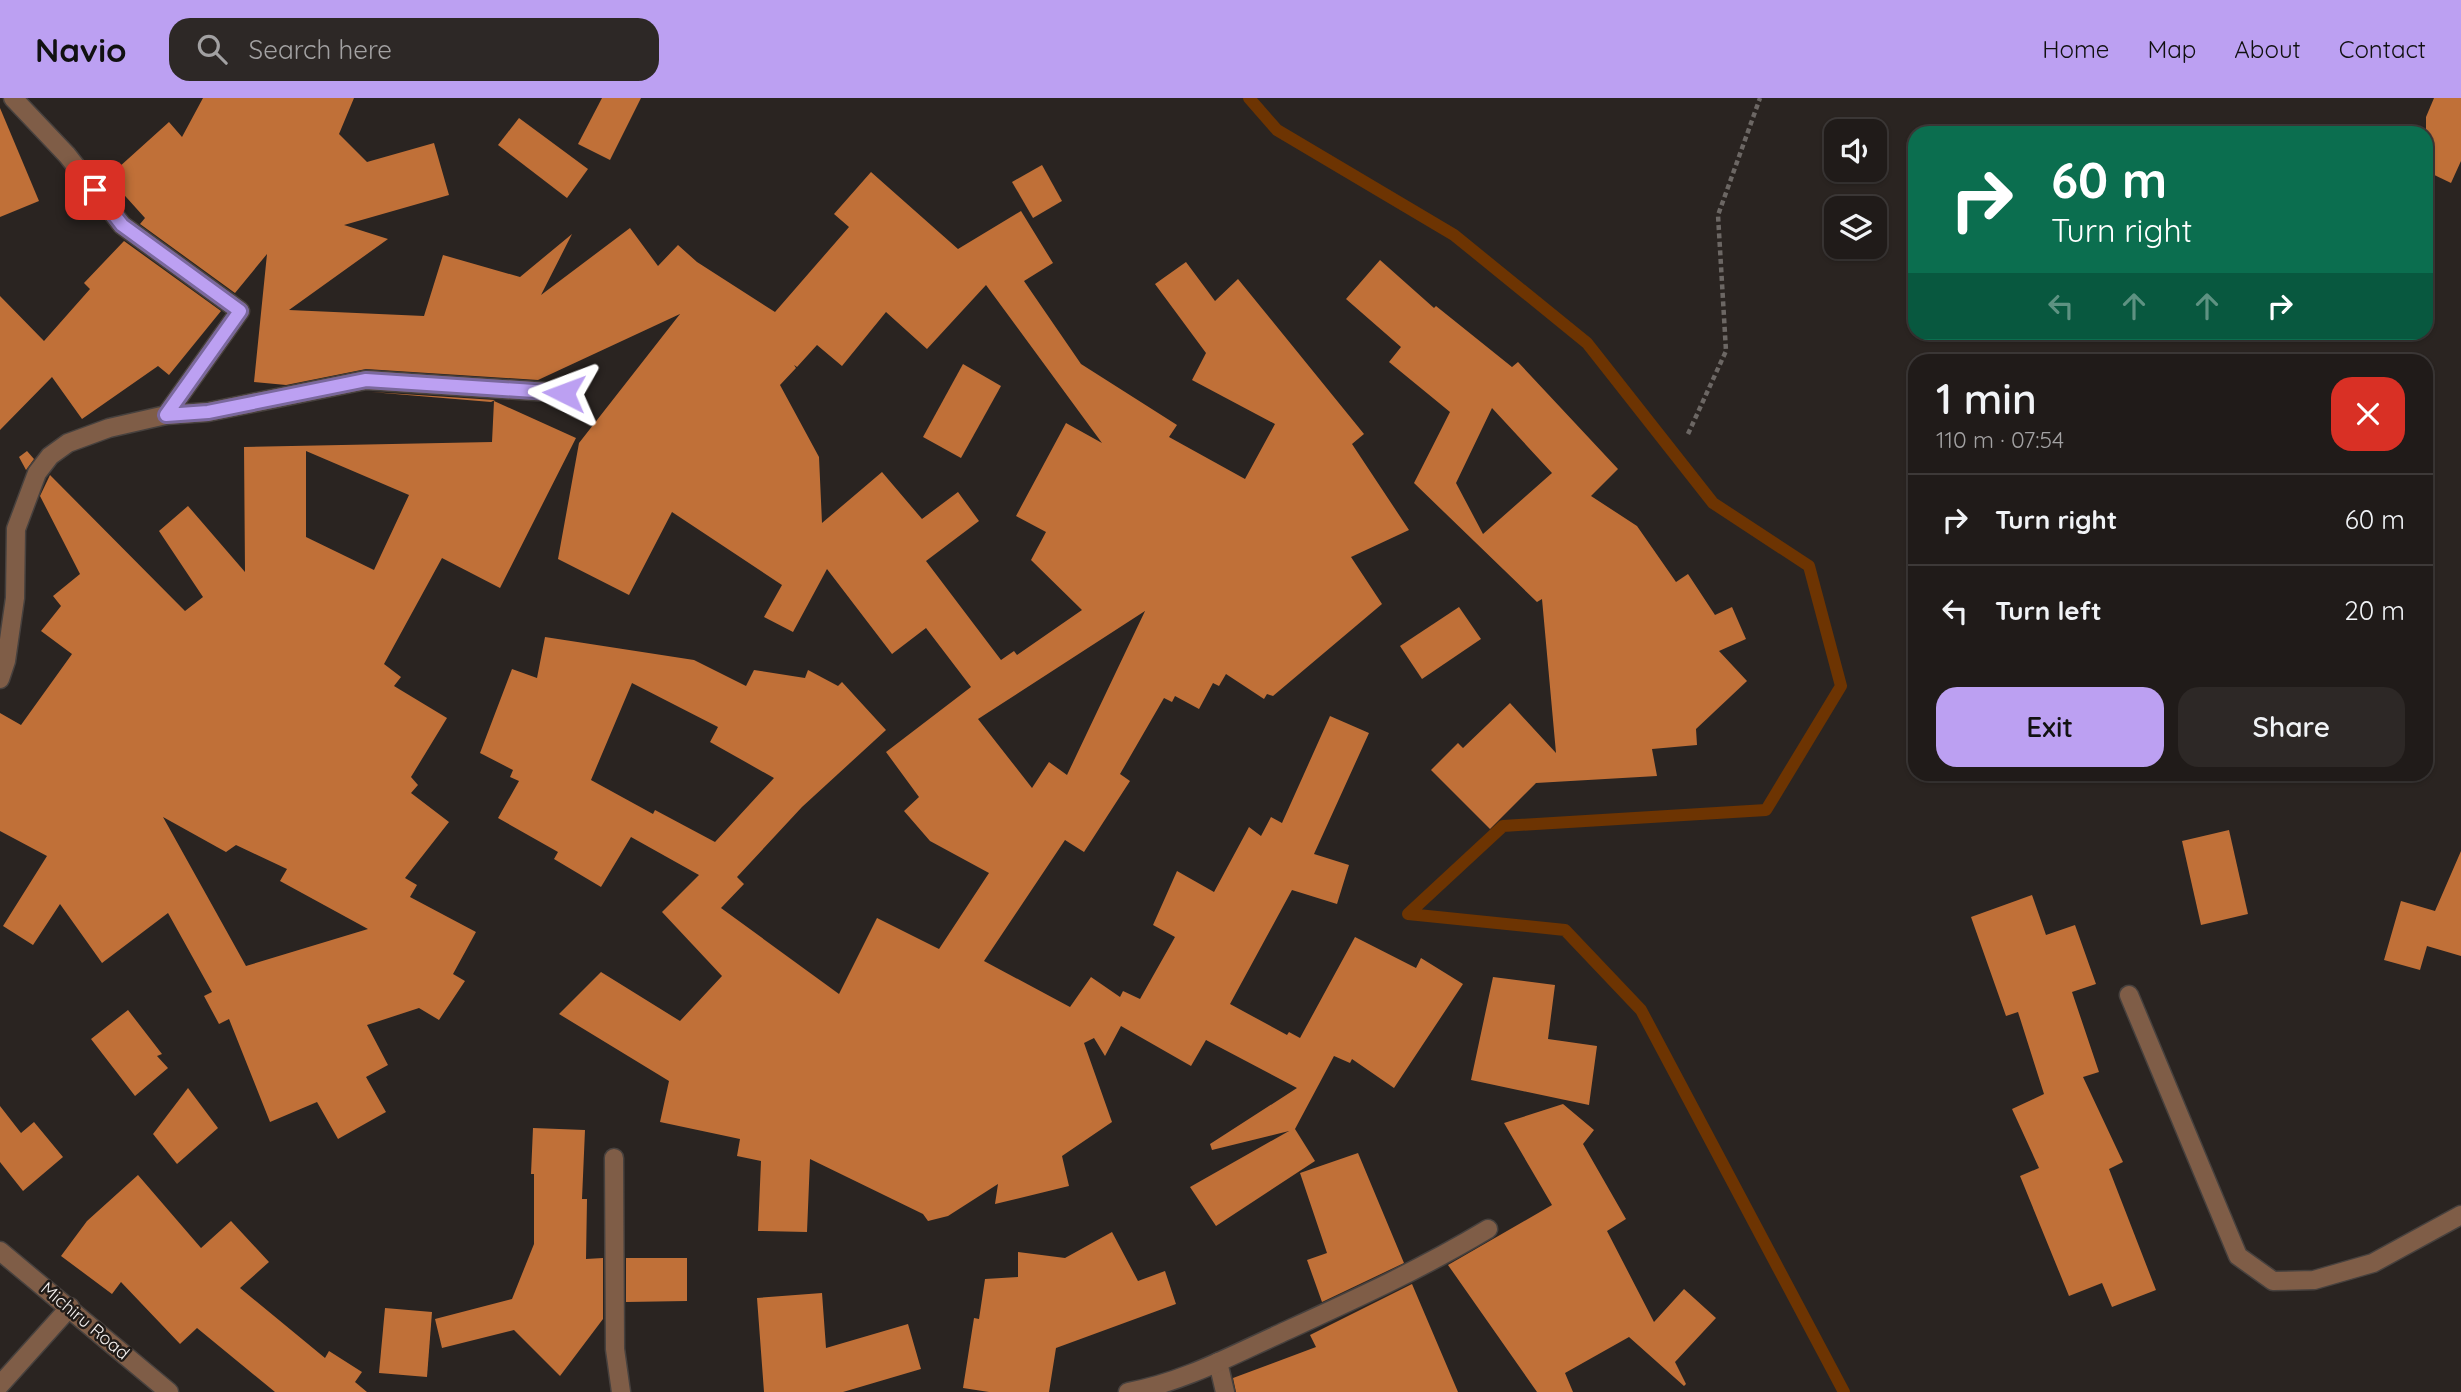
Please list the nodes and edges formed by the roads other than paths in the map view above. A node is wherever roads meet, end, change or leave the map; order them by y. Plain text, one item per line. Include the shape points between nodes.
1 (13, 98) edge
2 (564, 393) dead end
3 (166, 415) junction
4 (0, 679) edge
5 (2129, 995) dead end
6 (614, 1158) dead end
7 (2461, 1215) edge
8 (1488, 1229) dead end
9 (0, 1251) edge
10 (70, 1307) junction
11 (1219, 1362) junction
12 (0, 1385) edge
13 (169, 1392) edge
14 (621, 1392) edge
15 (1128, 1392) edge
16 (1224, 1392) edge

1 - 3 street via 67,155 122,225 240,311
2 - 3 street via 366,380 208,412
3 - 4 street via 68,443 37,473 16,529 15,598
5 - 7 street via 2238,1256 2273,1281 2314,1280 2373,1263
6 - 14 street via 615,1349
8 - 11 street via 1391,1284
9 - 10 street, Michiru Road
10 - 12 street
10 - 13 street, Michiru Road
11 - 15 street via 1156,1387
11 - 16 street

